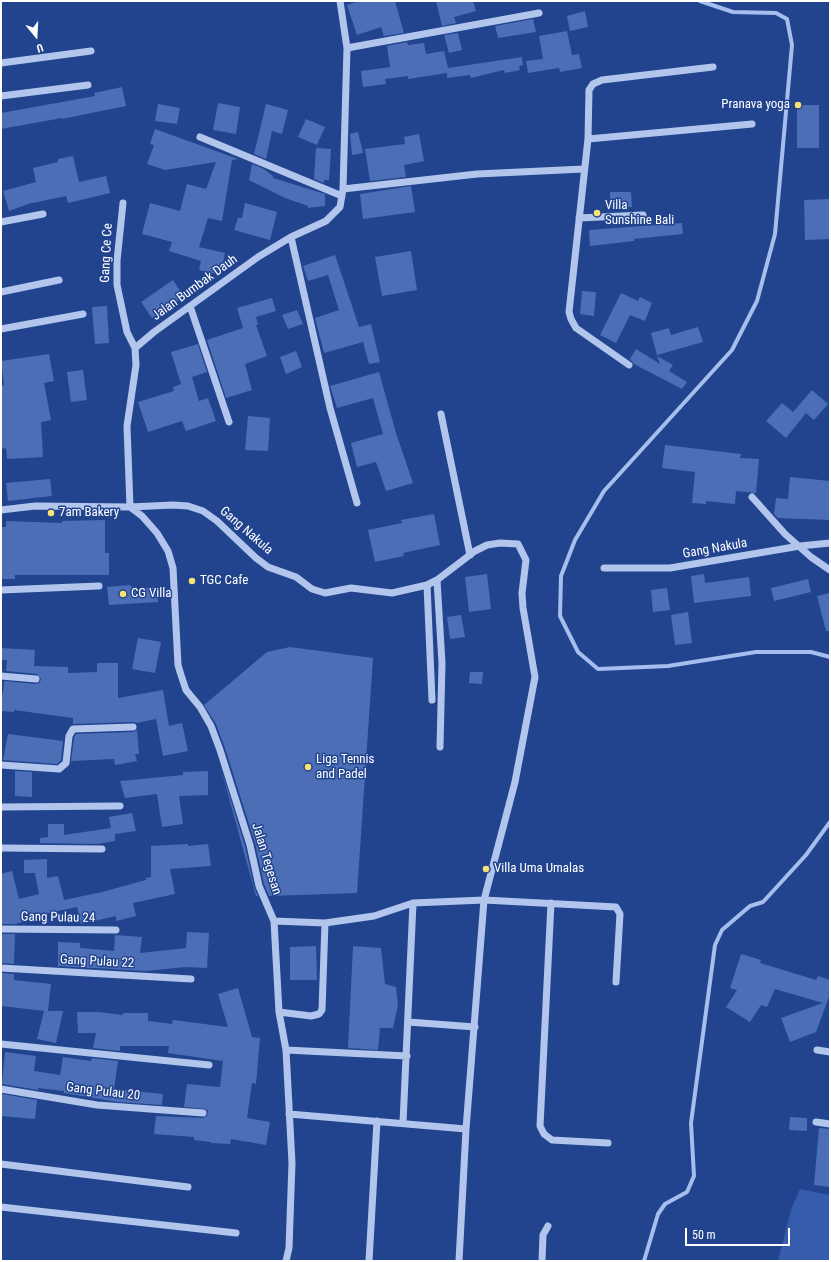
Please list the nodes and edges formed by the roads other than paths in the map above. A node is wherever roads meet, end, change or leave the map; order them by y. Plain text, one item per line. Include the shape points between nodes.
1 (341, 1) edge
2 (539, 13) dead end
3 (347, 48) junction
4 (91, 50) dead end
5 (1, 63) edge
6 (713, 67) dead end
7 (88, 85) dead end
8 (1, 96) edge
9 (752, 124) dead end
10 (200, 137) dead end
11 (588, 139) junction
12 (584, 169) junction
13 (342, 192) junction
14 (123, 203) dead end
15 (43, 214) dead end
16 (643, 215) dead end
17 (579, 218) junction
18 (1, 222) edge
19 (291, 237) junction
20 (59, 280) dead end
21 (1, 292) edge
22 (190, 306) junction
23 (83, 314) dead end
24 (1, 329) edge
25 (135, 348) junction
26 (629, 365) dead end
27 (440, 414) dead end
28 (229, 422) dead end
29 (752, 497) dead end
30 (356, 503) dead end
31 (130, 507) junction
32 (1, 510) edge
33 (830, 543) edge
34 (800, 546) junction
35 (470, 555) junction
36 (604, 568) dead end
37 (830, 570) edge
38 (437, 580) junction
39 (427, 585) junction
40 (99, 586) dead end
41 (1, 590) edge
42 (1, 676) edge
43 (36, 679) dead end
44 (432, 700) dead end
45 (133, 727) dead end
46 (440, 748) dead end
47 (1, 765) edge
48 (120, 806) dead end
49 (1, 807) edge
50 (1, 848) edge
51 (102, 849) dead end
52 (484, 900) junction
53 (413, 903) junction
54 (551, 903) junction
55 (274, 921) junction
56 (325, 923) junction
57 (1, 929) edge
58 (116, 930) dead end
59 (1, 968) edge
60 (191, 979) dead end
61 (616, 982) dead end
62 (279, 1012) junction
63 (408, 1022) junction
64 (475, 1027) junction
65 (1, 1044) edge
66 (286, 1050) junction
67 (817, 1050) dead end
68 (830, 1052) edge
69 (407, 1056) junction
70 (209, 1065) dead end
71 (1, 1089) edge
72 (203, 1113) dead end
73 (289, 1114) junction
74 (377, 1121) junction
75 (816, 1122) dead end
76 (403, 1123) junction
77 (830, 1124) edge
78 (466, 1129) junction
79 (608, 1143) dead end
80 (1, 1164) edge
81 (188, 1187) dead end
82 (1, 1207) edge
83 (548, 1226) dead end
84 (236, 1233) dead end
85 (286, 1261) edge
86 (369, 1261) edge
87 (459, 1261) edge
88 (542, 1261) edge

1 - 3 street, Jalan Bumbak Dauh
2 - 3 street
3 - 13 street, Jalan Bumbak Dauh
4 - 5 street
6 - 11 street via 602,80 593,84 589,90
7 - 8 street
9 - 11 street
10 - 13 street
11 - 12 street
12 - 13 street via 518,171
12 - 17 street
13 - 19 street, Jalan Bumbak Dauh via 340,208 334,215
14 - 25 street, Gang Ce Ce via 117,285 127,332
15 - 18 street
16 - 17 street
17 - 26 street via 569,312 571,319 576,328 592,341
19 - 22 street, Jalan Bumbak Dauh via 258,257
19 - 30 street via 330,408
20 - 21 street
22 - 25 street, Jalan Bumbak Dauh
22 - 28 street
23 - 24 street
25 - 31 street via 136,364 127,426
27 - 35 street
29 - 34 street via 771,520
31 - 32 street via 35,506
31 - 39 street, Gang Nakula via 173,505 203,510 268,567 296,577 317,592 336,593 351,588 392,593
31 - 55 street, Jalan Tegesan via 157,533 168,551 173,568 178,665 186,690 211,726 220,750 250,845 259,886
33 - 34 street, Gang Nakula
34 - 36 street, Gang Nakula via 670,568
34 - 37 street
35 - 38 street, Gang Nakula
35 - 52 street, Gang Nakula via 487,545 518,544 526,560 523,608 535,677 515,782
38 - 39 street, Gang Nakula
38 - 46 street via 442,663
39 - 44 street
40 - 41 street
42 - 43 street
45 - 47 street via 73,729 69,736 66,763 59,769
48 - 49 street
50 - 51 street
52 - 53 street
52 - 54 street
52 - 64 street
53 - 56 street via 374,916
53 - 63 street
54 - 61 street via 616,907 620,914
54 - 79 street via 540,1126 544,1134 552,1140
55 - 56 street
55 - 62 street
56 - 62 street via 322,1010 319,1014 311,1016
57 - 58 street, Gang Pulau 24
59 - 60 street, Gang Pulau 22
62 - 66 street
63 - 64 street
63 - 69 street
64 - 78 street
65 - 70 street
66 - 69 street
66 - 73 street
67 - 68 street
69 - 76 street
71 - 72 street, Gang Pulau 20 via 96,1105
73 - 74 street
73 - 85 street via 292,1163 289,1248
74 - 76 street
74 - 86 street
75 - 77 street
76 - 78 street
78 - 87 street
80 - 81 street
82 - 84 street
83 - 88 street via 542,1236

